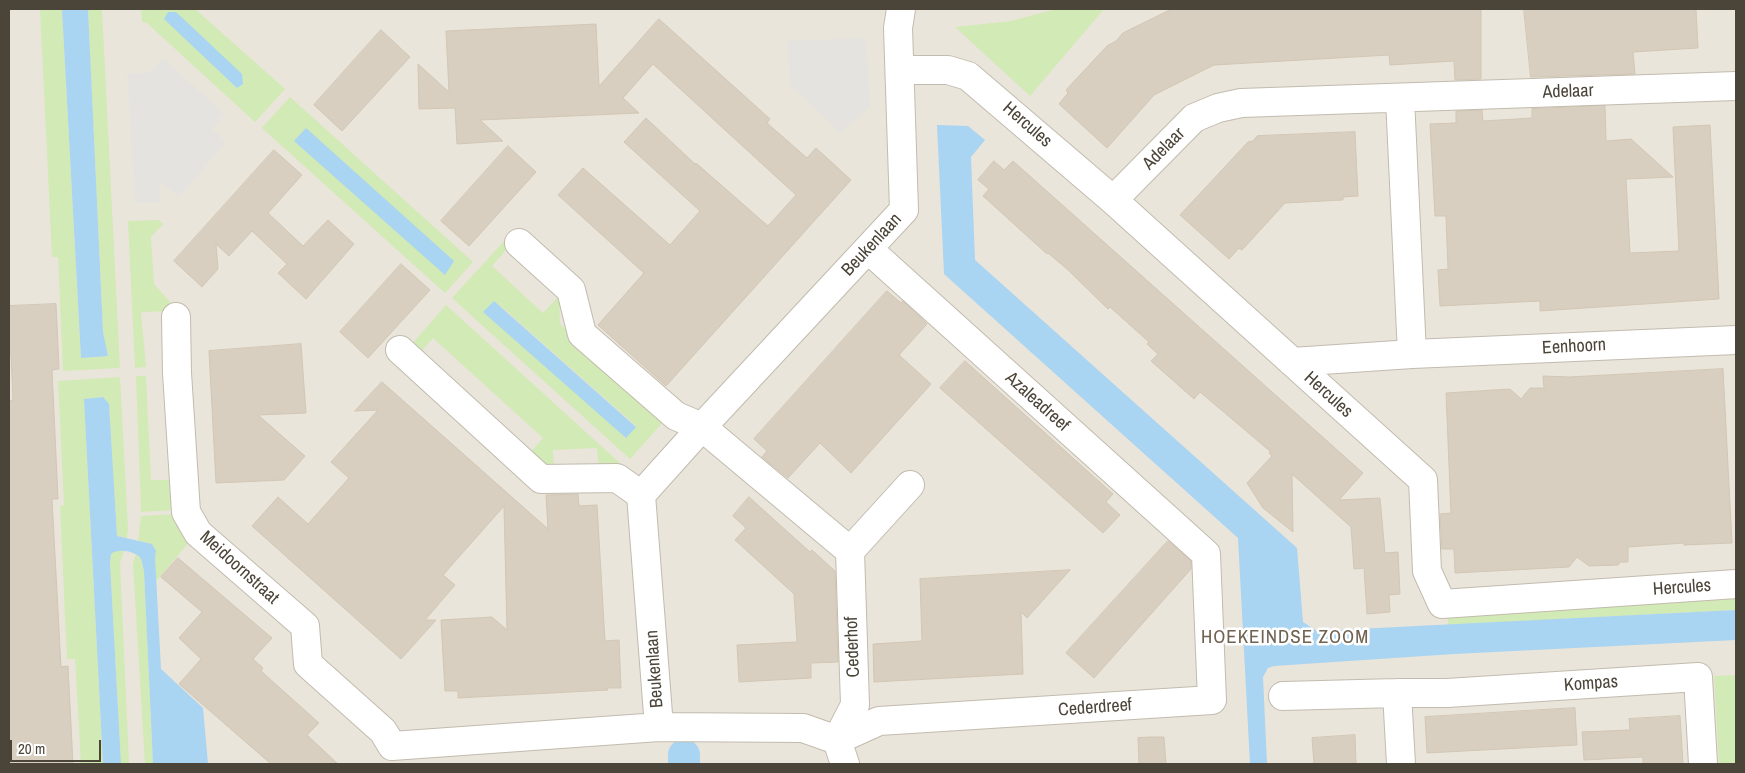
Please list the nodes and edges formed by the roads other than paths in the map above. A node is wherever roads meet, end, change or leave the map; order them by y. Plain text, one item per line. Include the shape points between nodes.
1 (901, 9) edge
2 (901, 70) junction
3 (1736, 86) edge
4 (1400, 98) junction
5 (1113, 200) junction
6 (519, 243) dead end
7 (868, 249) junction
8 (176, 317) dead end
9 (1736, 340) edge
10 (400, 350) dead end
11 (1412, 354) junction
12 (1292, 362) junction
13 (702, 427) junction
14 (910, 485) dead end
15 (641, 495) junction
16 (850, 550) junction
17 (1206, 554) joint
18 (1736, 584) edge
19 (1397, 693) junction
20 (1283, 696) dead end
21 (659, 728) junction
22 (841, 752) edge
23 (389, 755) edge
24 (1401, 764) edge
25 (1703, 764) edge

1 - 2 street, Beukenlaan via 898,28
2 - 5 street, Hercules via 948,70 968,76
2 - 7 street, Beukenlaan via 904,210
3 - 4 street, Adelaar
4 - 5 street, Adelaar via 1263,101 1218,108 1194,118
4 - 11 street
5 - 12 street, Hercules
6 - 13 street via 571,290 582,334 676,416
7 - 13 street, Beukenlaan
7 - 17 street, Azaleadreef
8 - 23 street, Meidoornstraat via 186,512 198,533 305,626 308,664 383,731
9 - 11 street, Eenhoorn
10 - 15 street via 541,479 617,478
11 - 12 street, Eenhoorn
12 - 18 street, Hercules via 1423,480 1428,571 1442,604
13 - 15 street, Beukenlaan
13 - 16 street
14 - 16 street
15 - 21 street, Beukenlaan
16 - 22 street, Cederhof via 855,705
17 - 22 street, Cederdreef via 1212,700 879,721
19 - 20 street, Kompas
19 - 24 street
19 - 25 street, Kompas via 1447,694 1698,677
21 - 22 street, Beukenlaan via 803,728
21 - 23 street, Meidoornstraat

